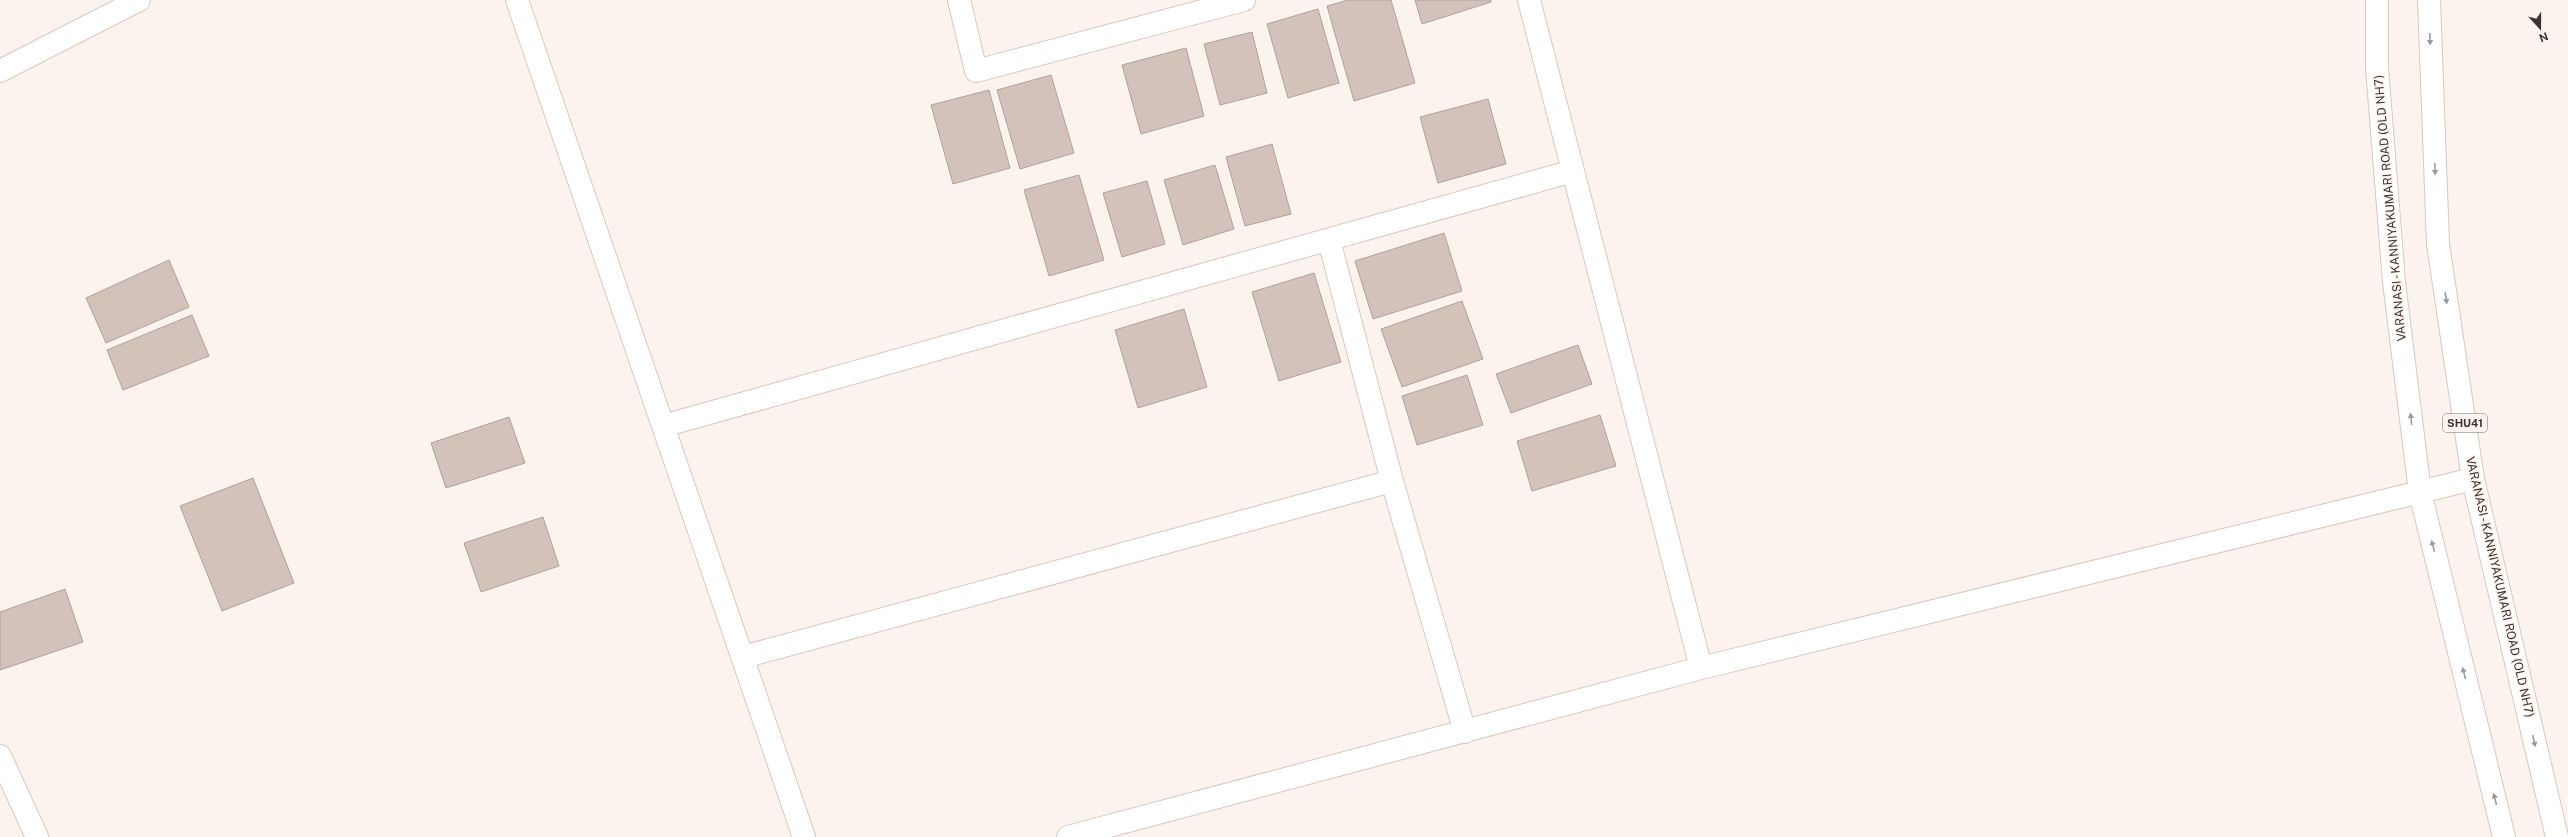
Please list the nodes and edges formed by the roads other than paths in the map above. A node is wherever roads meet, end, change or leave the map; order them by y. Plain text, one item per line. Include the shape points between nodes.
1 (139, 0) edge
2 (517, 0) edge
3 (959, 0) edge
4 (1244, 0) edge
5 (1528, 0) edge
6 (2377, 0) edge
7 (2429, 0) edge
8 (0, 71) edge
9 (1573, 171) junction
10 (1329, 240) junction
11 (663, 426) junction
12 (2473, 479) junction
13 (1392, 481) junction
14 (2420, 492) junction
15 (743, 657) junction
16 (1701, 668) junction
17 (1465, 732) junction
18 (0, 756) edge
19 (37, 837) edge
20 (804, 837) edge
21 (1068, 837) edge
22 (2504, 837) edge
23 (2557, 837) edge

1 - 8 street
2 - 11 street
3 - 4 street via 976,71
5 - 9 street
14 -> 6 street, VARANASI - KANNIYAKUMARI ROAD (OLD NH7) via 2394,282 2377,68
7 -> 12 street, VARANASI - KANNIYAKUMARI ROAD (OLD NH7) / SHU41 via 2438,244
9 - 10 street
9 - 16 street
10 - 11 street
10 - 13 street
11 - 15 street
12 - 14 street
12 -> 23 street, VARANASI - KANNIYAKUMARI ROAD (OLD NH7) / SHU41
13 - 15 street
13 - 17 street
14 - 16 street
22 -> 14 street, VARANASI - KANNIYAKUMARI ROAD (OLD NH7)
15 - 20 street
16 - 17 street
17 - 21 street
18 - 19 street

